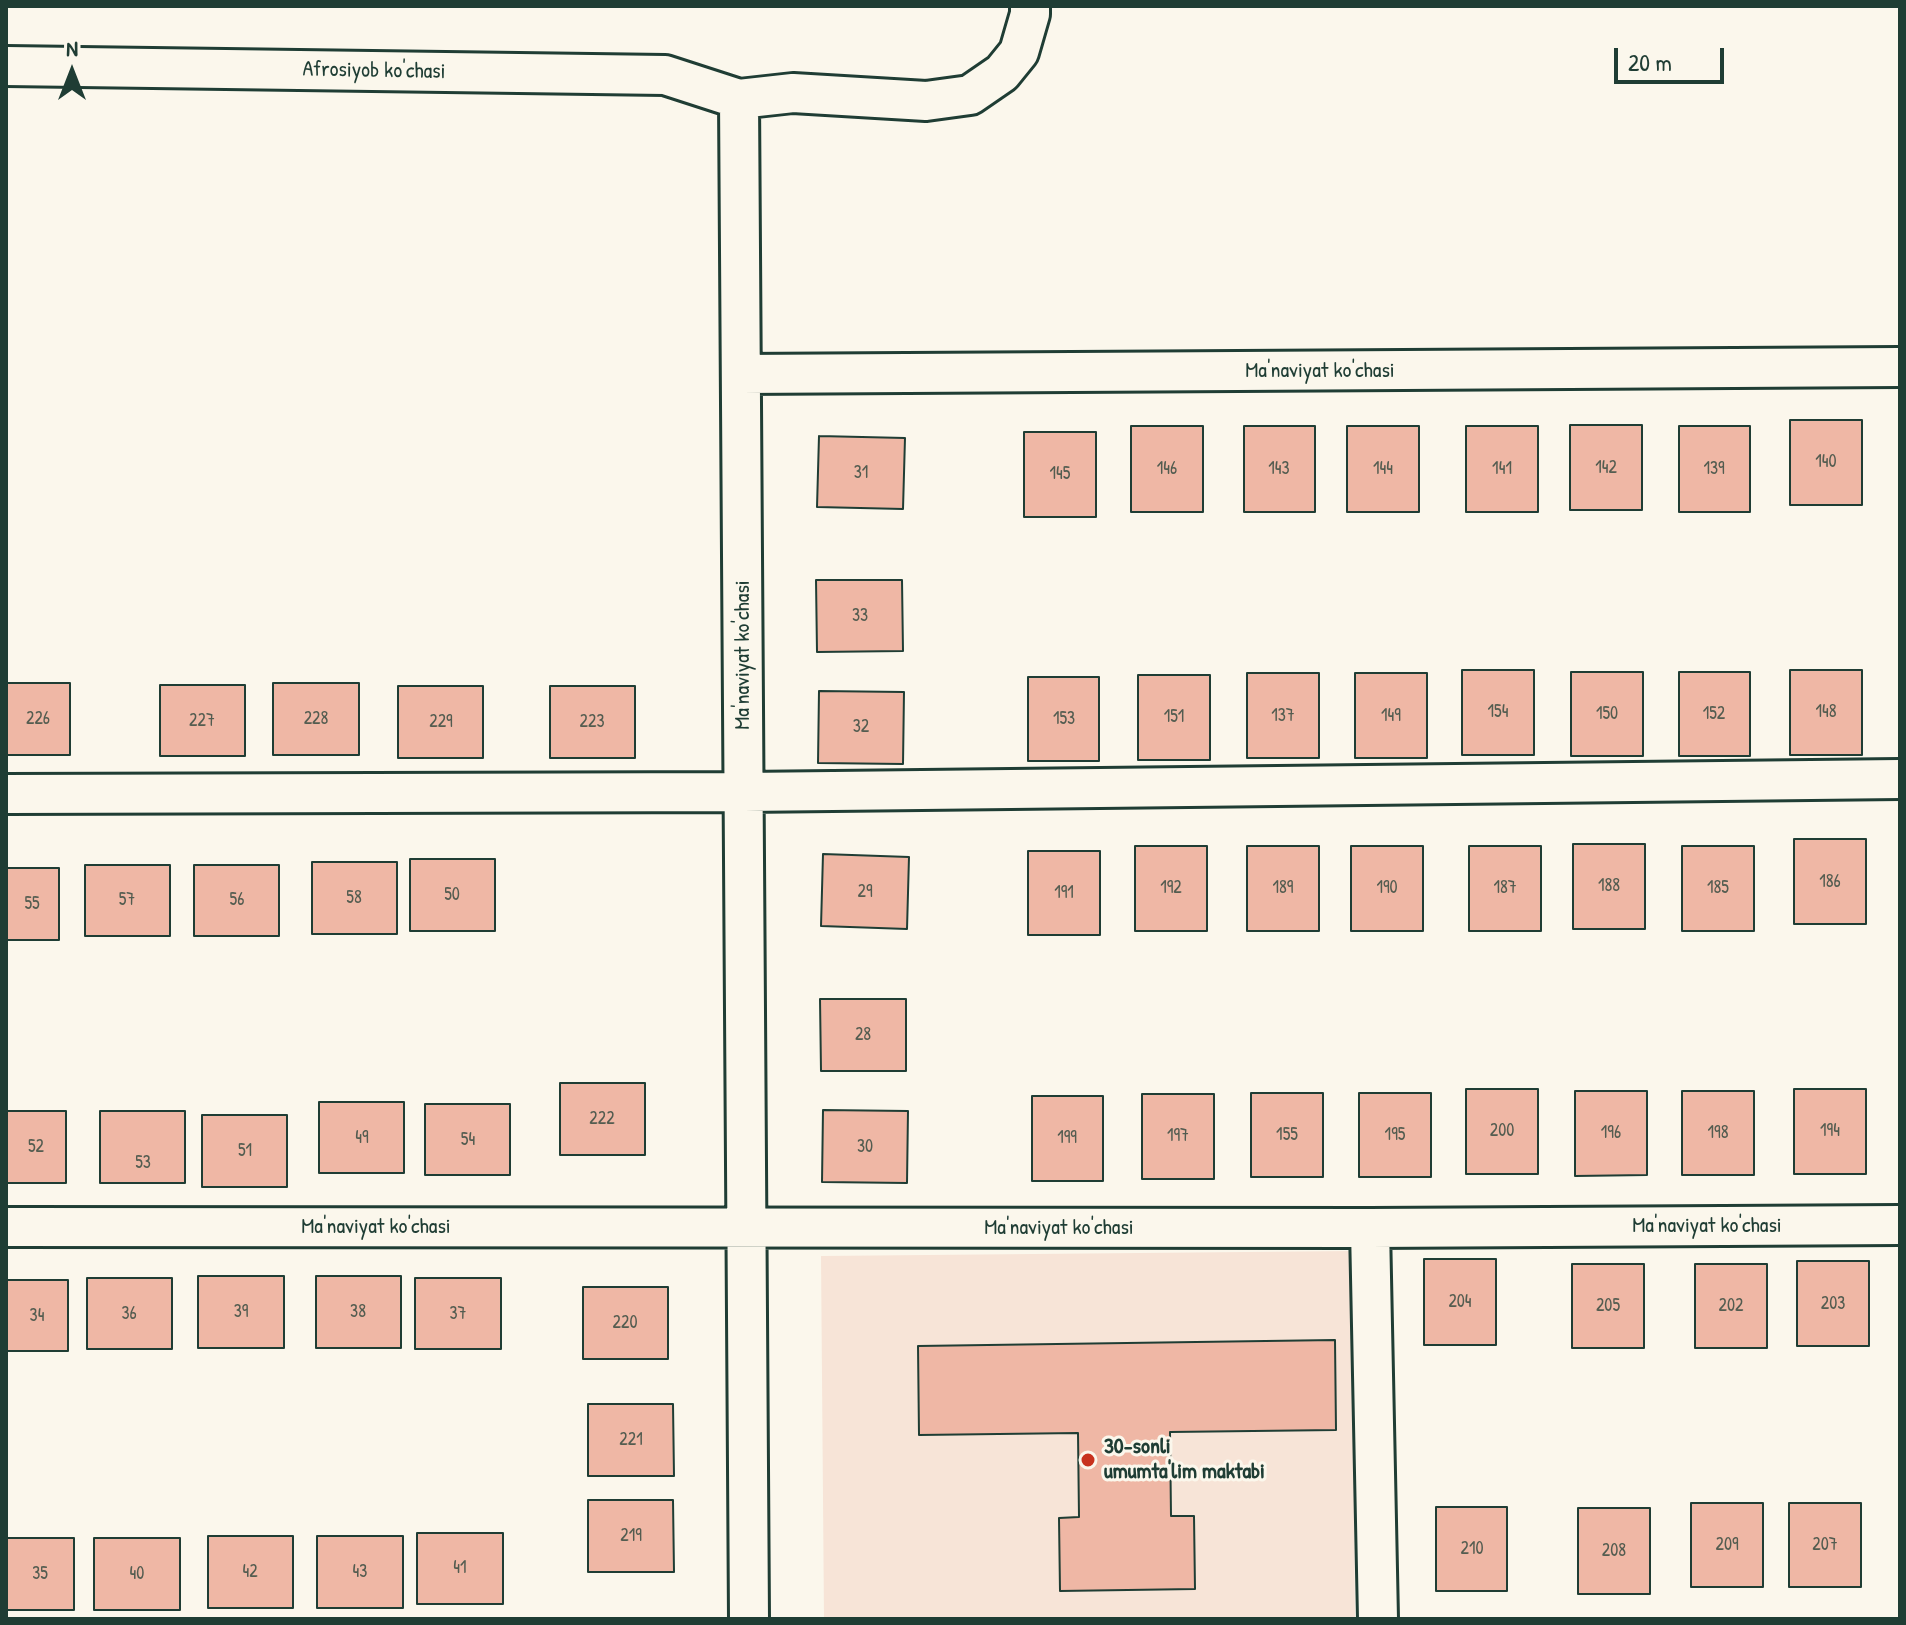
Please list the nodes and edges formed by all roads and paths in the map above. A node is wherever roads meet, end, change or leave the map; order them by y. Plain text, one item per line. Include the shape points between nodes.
1 (1030, 6) edge
2 (6, 66) edge
3 (739, 99) junction
4 (1900, 367) edge
5 (741, 374) junction
6 (1900, 779) edge
7 (744, 792) junction
8 (6, 794) edge
9 (1900, 1225) edge
10 (6, 1227) edge
11 (747, 1227) junction
12 (1370, 1228) junction
13 (749, 1619) edge
14 (1378, 1619) edge

1 - 3 street via 1019,52 1002,73 970,95 926,101 793,93
2 - 3 street, Afrosiyob ko'chasi via 665,75
3 - 5 street, Ma'naviyat ko'chasi
4 - 5 street, Ma'naviyat ko'chasi
5 - 7 street, Ma'naviyat ko'chasi
6 - 7 street
7 - 8 street
7 - 11 street, Ma'naviyat ko'chasi
9 - 12 street, Ma'naviyat ko'chasi
10 - 11 street, Ma'naviyat ko'chasi
11 - 12 street, Ma'naviyat ko'chasi
11 - 13 street, Ma'naviyat ko'chasi
12 - 14 street

